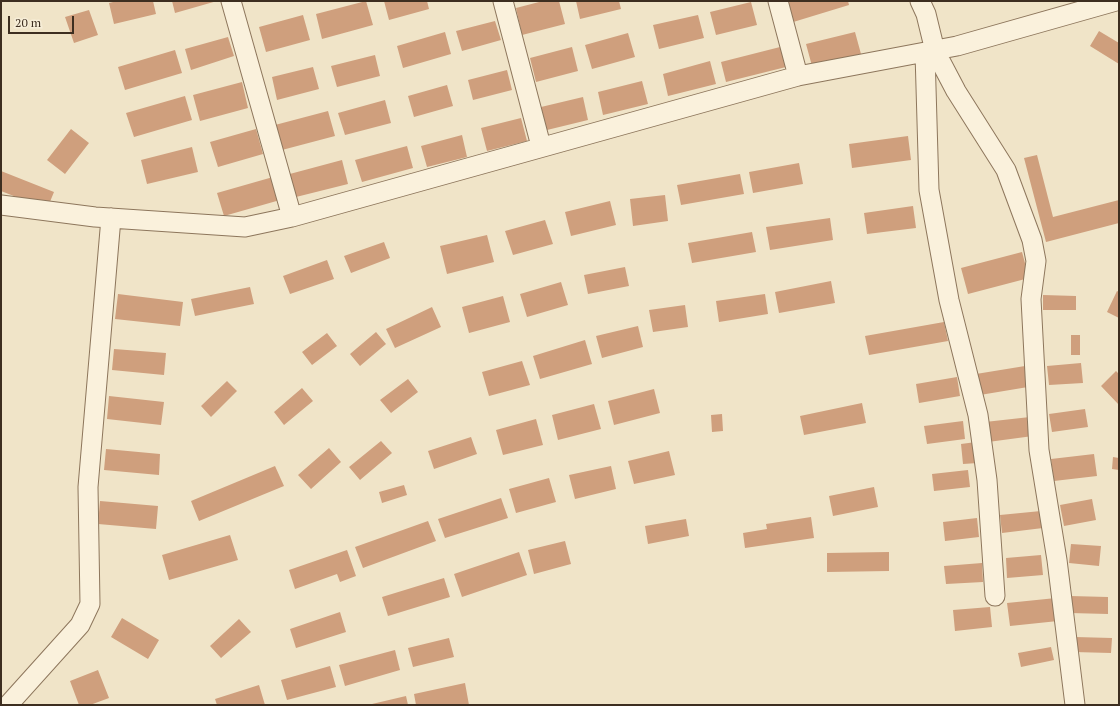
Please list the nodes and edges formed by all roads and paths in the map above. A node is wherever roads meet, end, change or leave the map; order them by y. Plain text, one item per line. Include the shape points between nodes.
1 (231, 1) edge
2 (503, 1) edge
3 (778, 1) edge
4 (920, 1) edge
5 (1116, 1) edge
6 (930, 52) junction
7 (798, 76) junction
8 (541, 146) junction
9 (1, 205) edge
10 (292, 217) junction
11 (111, 218) junction
12 (995, 596) dead end
13 (16, 702) edge
14 (1075, 705) edge

1 - 10 street
2 - 8 street
3 - 7 street
4 - 6 street via 926,14
5 - 6 street
6 - 7 street
6 - 12 street via 929,190 949,300 978,415 987,480
6 - 14 street via 1006,170 1032,240 1036,261 1031,299 1039,450 1057,560
7 - 8 street
8 - 10 street
9 - 11 street
10 - 11 street via 245,227
11 - 13 street via 88,487 90,604 80,625

